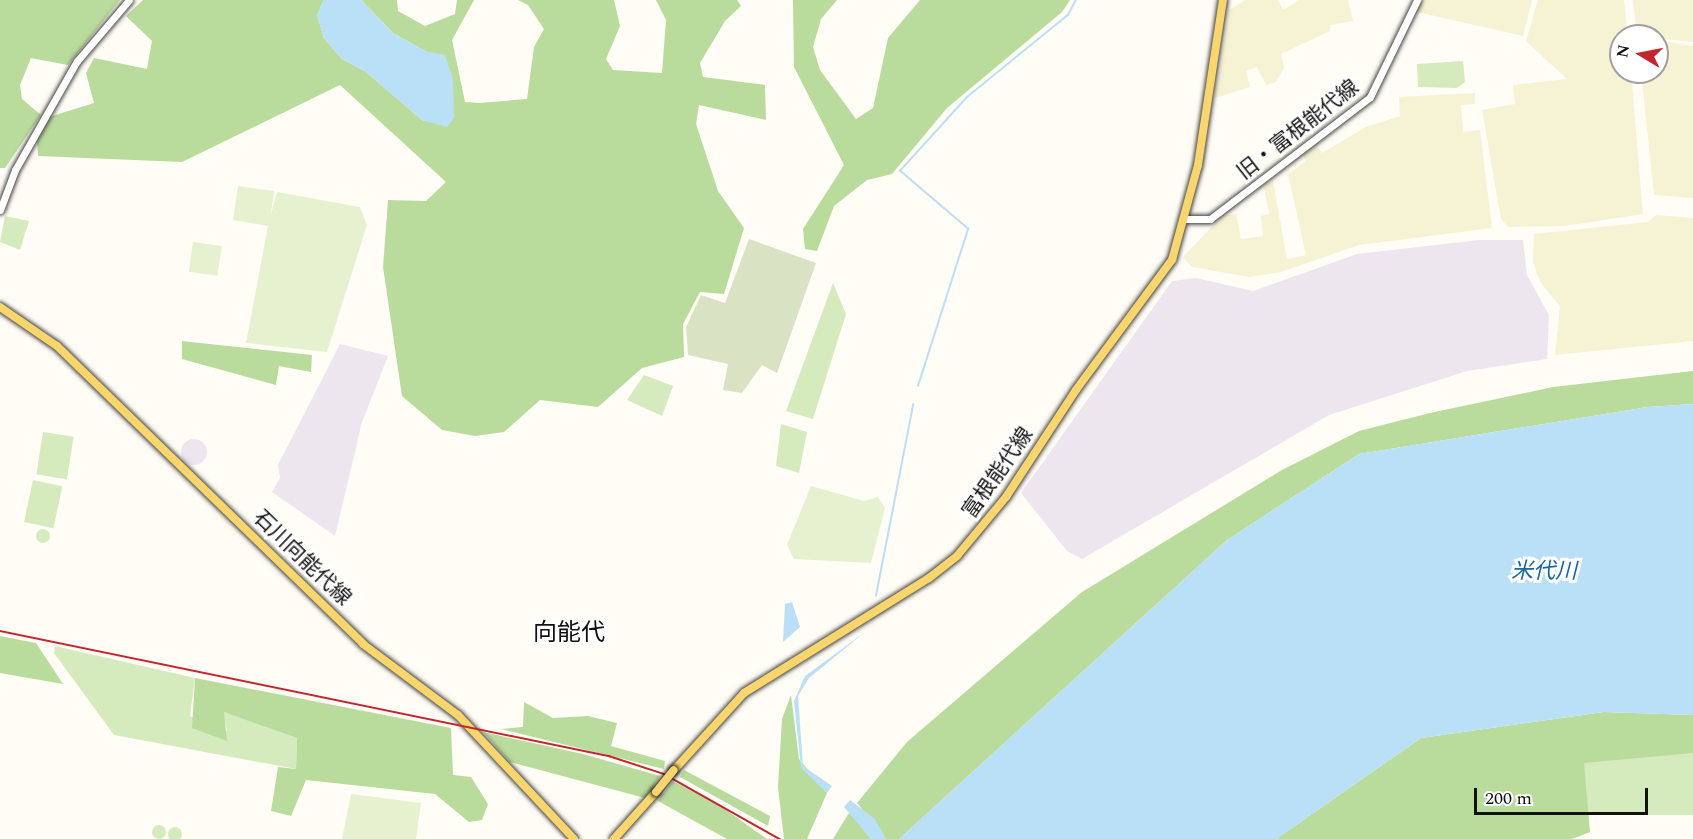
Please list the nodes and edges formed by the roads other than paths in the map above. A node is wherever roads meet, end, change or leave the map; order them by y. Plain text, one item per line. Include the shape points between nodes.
1 (129, 0) edge
2 (1223, 0) edge
3 (1417, 0) edge
4 (0, 210) edge
5 (1186, 219) junction
6 (0, 307) edge
7 (574, 839) edge
8 (615, 839) edge

1 - 4 street via 77,61 15,170
2 - 5 main road, 富根能代線
3 - 5 street, 旧・富根能代線 via 1370,97 1210,219
5 - 8 main road, 富根能代線, bridge via 1172,260 1156,285 1076,390 979,532 929,578 763,678 674,770
6 - 7 main road, 石川向能代線 via 57,345 363,644 458,714

